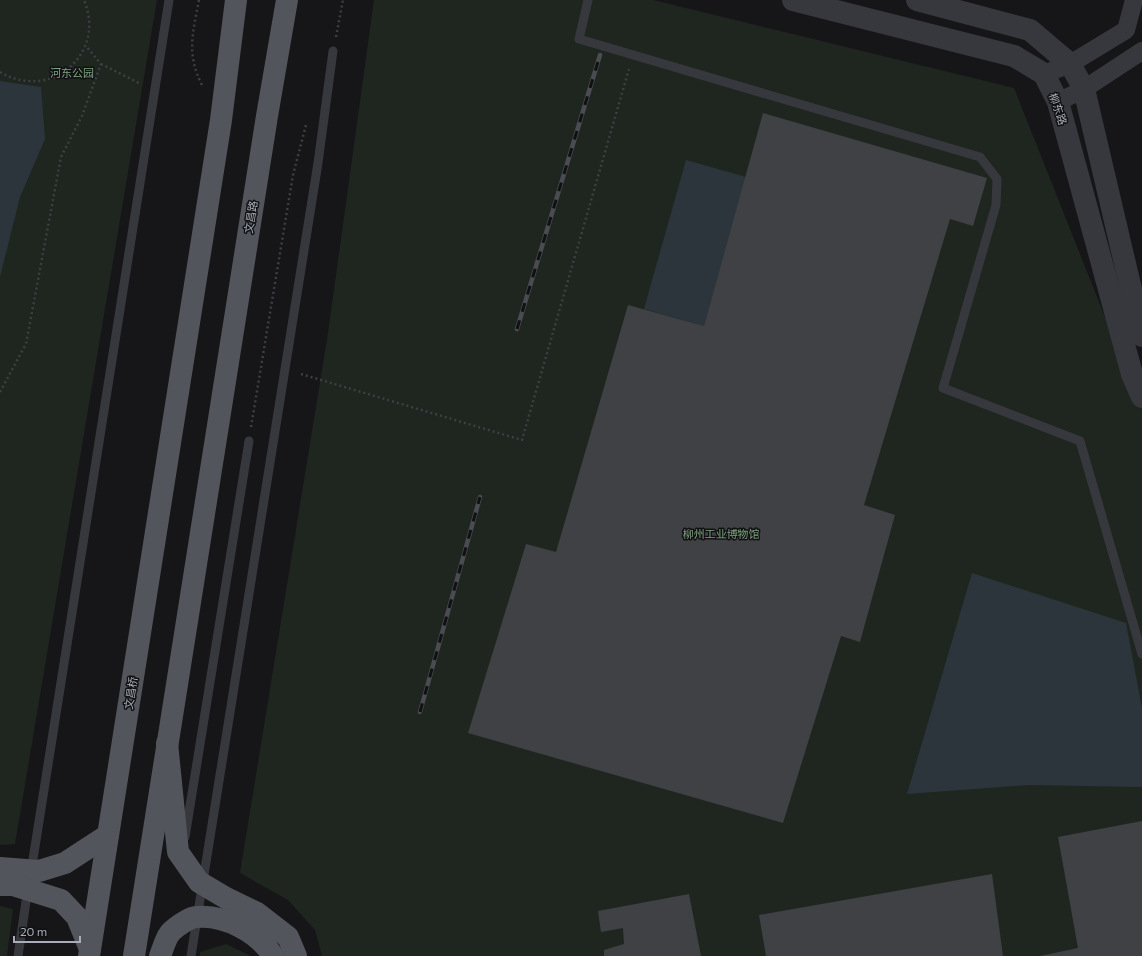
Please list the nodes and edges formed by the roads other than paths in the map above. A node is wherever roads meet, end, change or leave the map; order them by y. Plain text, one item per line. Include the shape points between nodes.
1 (169, 0) edge
2 (236, 0) edge
3 (287, 0) edge
4 (588, 0) edge
5 (793, 0) edge
6 (917, 0) edge
7 (1134, 0) edge
8 (333, 51) road end
9 (1142, 51) edge
10 (1070, 64) junction
11 (1044, 74) junction
12 (1084, 89) junction
13 (1058, 102) junction
14 (1142, 336) edge
15 (1142, 398) edge
16 (249, 441) road end
17 (1142, 654) edge
18 (167, 743) junction
19 (108, 835) junction
20 (182, 859) junction
21 (0, 868) edge
22 (0, 885) edge
23 (90, 952) edge
24 (18, 956) edge
25 (134, 956) edge
26 (160, 956) edge
27 (191, 956) edge
28 (273, 956) edge
29 (296, 956) edge

1 - 24 lane
2 - 19 main road, 文昌桥 via 221,120
3 - 18 main road, 文昌路
4 - 17 lane via 579,39 980,157 997,179 996,205 943,388 1080,441
5 - 11 street via 1014,56
6 - 10 street via 1030,30
7 - 10 street via 1126,30
8 - 27 lane via 285,370
9 - 12 street
10 - 11 street
10 - 12 street
11 - 13 street, 柳东路
12 - 13 street
12 - 14 street
13 - 15 street, 柳东路 via 1132,374
16 - 20 lane
18 - 20 main road, bridge via 178,852
18 - 25 main road, bridge
19 - 21 main road, bridge via 65,863 40,871
19 - 23 main road, 文昌桥
20 - 29 main road, bridge via 199,882 256,913 288,937
22 - 23 main road, bridge via 13,885 61,900 77,917
26 - 28 main road, bridge via 171,931 195,917 219,919 235,924 255,936

